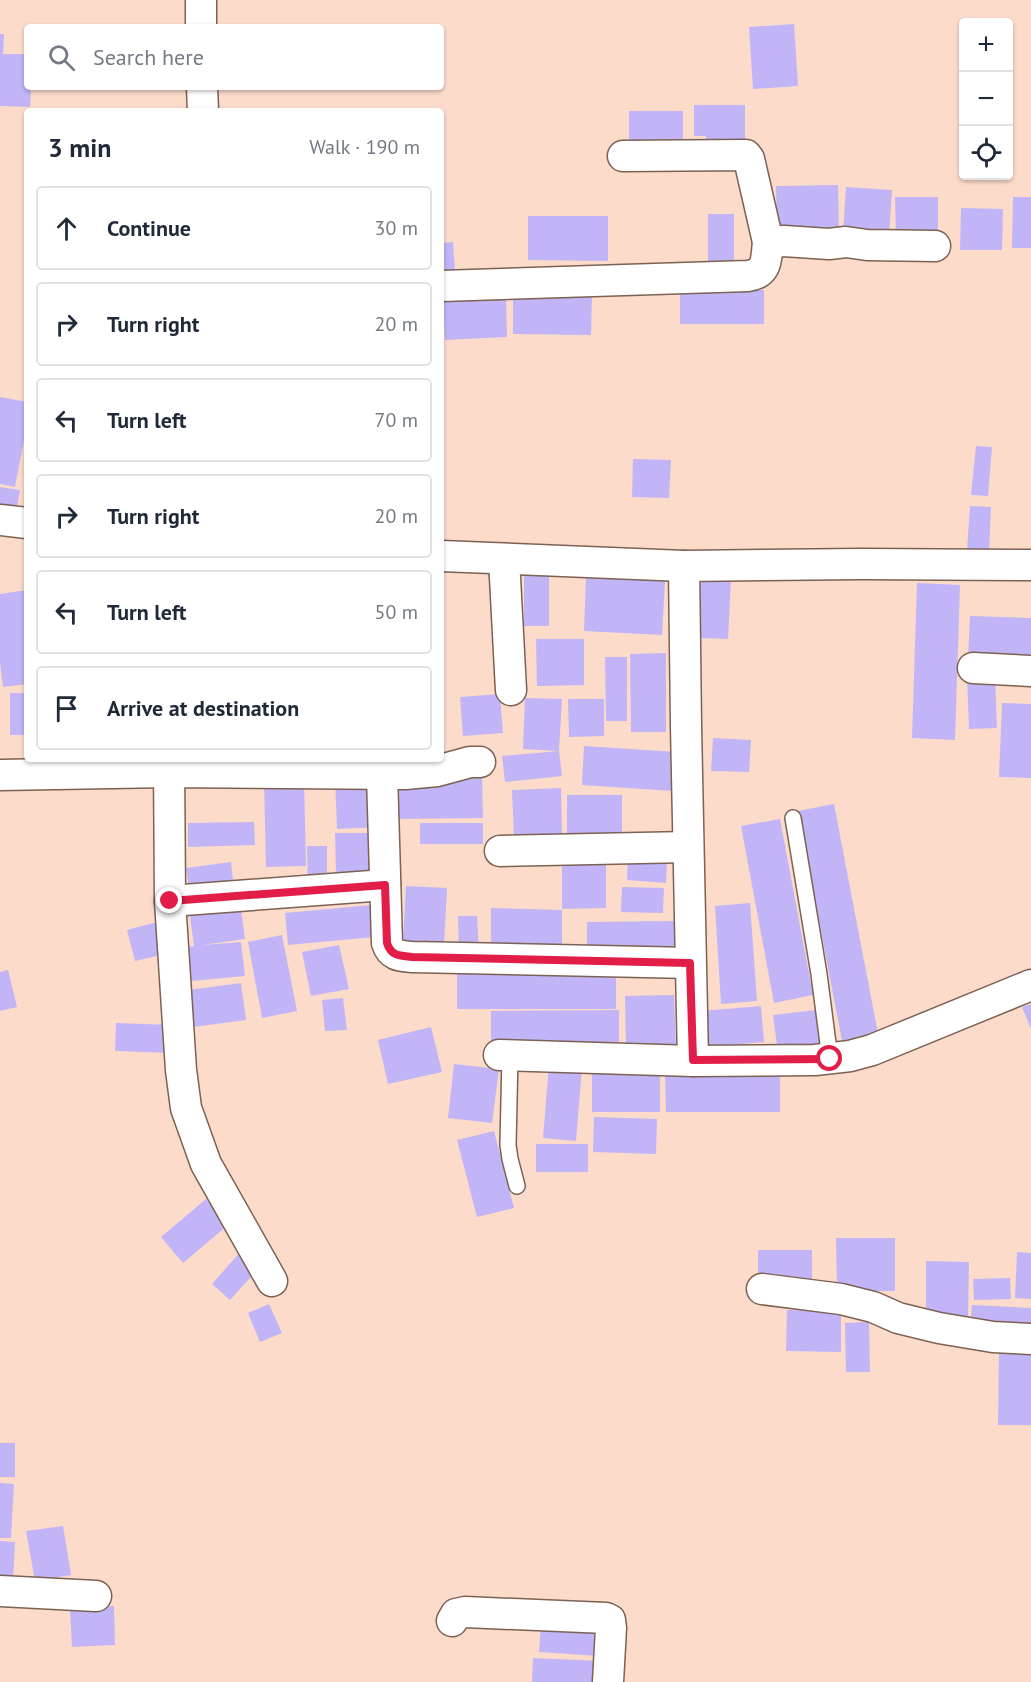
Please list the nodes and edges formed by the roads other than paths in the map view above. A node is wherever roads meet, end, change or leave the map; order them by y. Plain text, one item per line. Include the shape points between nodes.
1 (201, 0) edge
2 (201, 24) edge
3 (202, 90) edge
4 (203, 108) edge
5 (623, 156) dead end
6 (768, 242) junction
7 (935, 246) dead end
8 (444, 286) edge
9 (0, 520) edge
10 (24, 523) edge
11 (444, 556) edge
12 (504, 559) junction
13 (1031, 565) edge
14 (684, 566) junction
15 (973, 668) dead end
16 (1031, 671) edge
17 (511, 690) dead end
18 (480, 762) dead end
19 (169, 765) edge
20 (382, 774) junction
21 (0, 775) edge
22 (793, 818) dead end
23 (688, 847) junction
24 (500, 851) dead end
25 (385, 885) junction
26 (170, 901) junction
27 (690, 963) junction
28 (1031, 985) edge
29 (505, 1055) joint
30 (830, 1059) junction
31 (693, 1060) junction
32 (517, 1186) dead end
33 (272, 1281) dead end
34 (762, 1289) dead end
35 (1031, 1339) edge
36 (0, 1591) edge
37 (96, 1596) dead end
38 (452, 1621) dead end
39 (608, 1682) edge

1 - 2 street
3 - 4 street
5 - 6 street via 746,155
6 - 7 street
6 - 8 street via 765,264 760,272 747,276
9 - 10 street
11 - 12 street
12 - 14 street
12 - 17 street
13 - 14 street
14 - 23 street
15 - 16 street
18 - 20 street via 437,771
19 - 20 street
19 - 21 street
19 - 26 street
20 - 25 street
22 - 30 lane
23 - 24 street
23 - 27 street
25 - 26 street
25 - 27 street via 387,943 396,955
26 - 33 street via 186,1108 206,1164
27 - 31 street
28 - 30 street via 872,1050
29 - 31 street
29 - 32 lane via 508,1145
30 - 31 street
34 - 35 street via 841,1299 939,1328
36 - 37 street
38 - 39 street via 456,1614 465,1612 606,1618 611,1628

